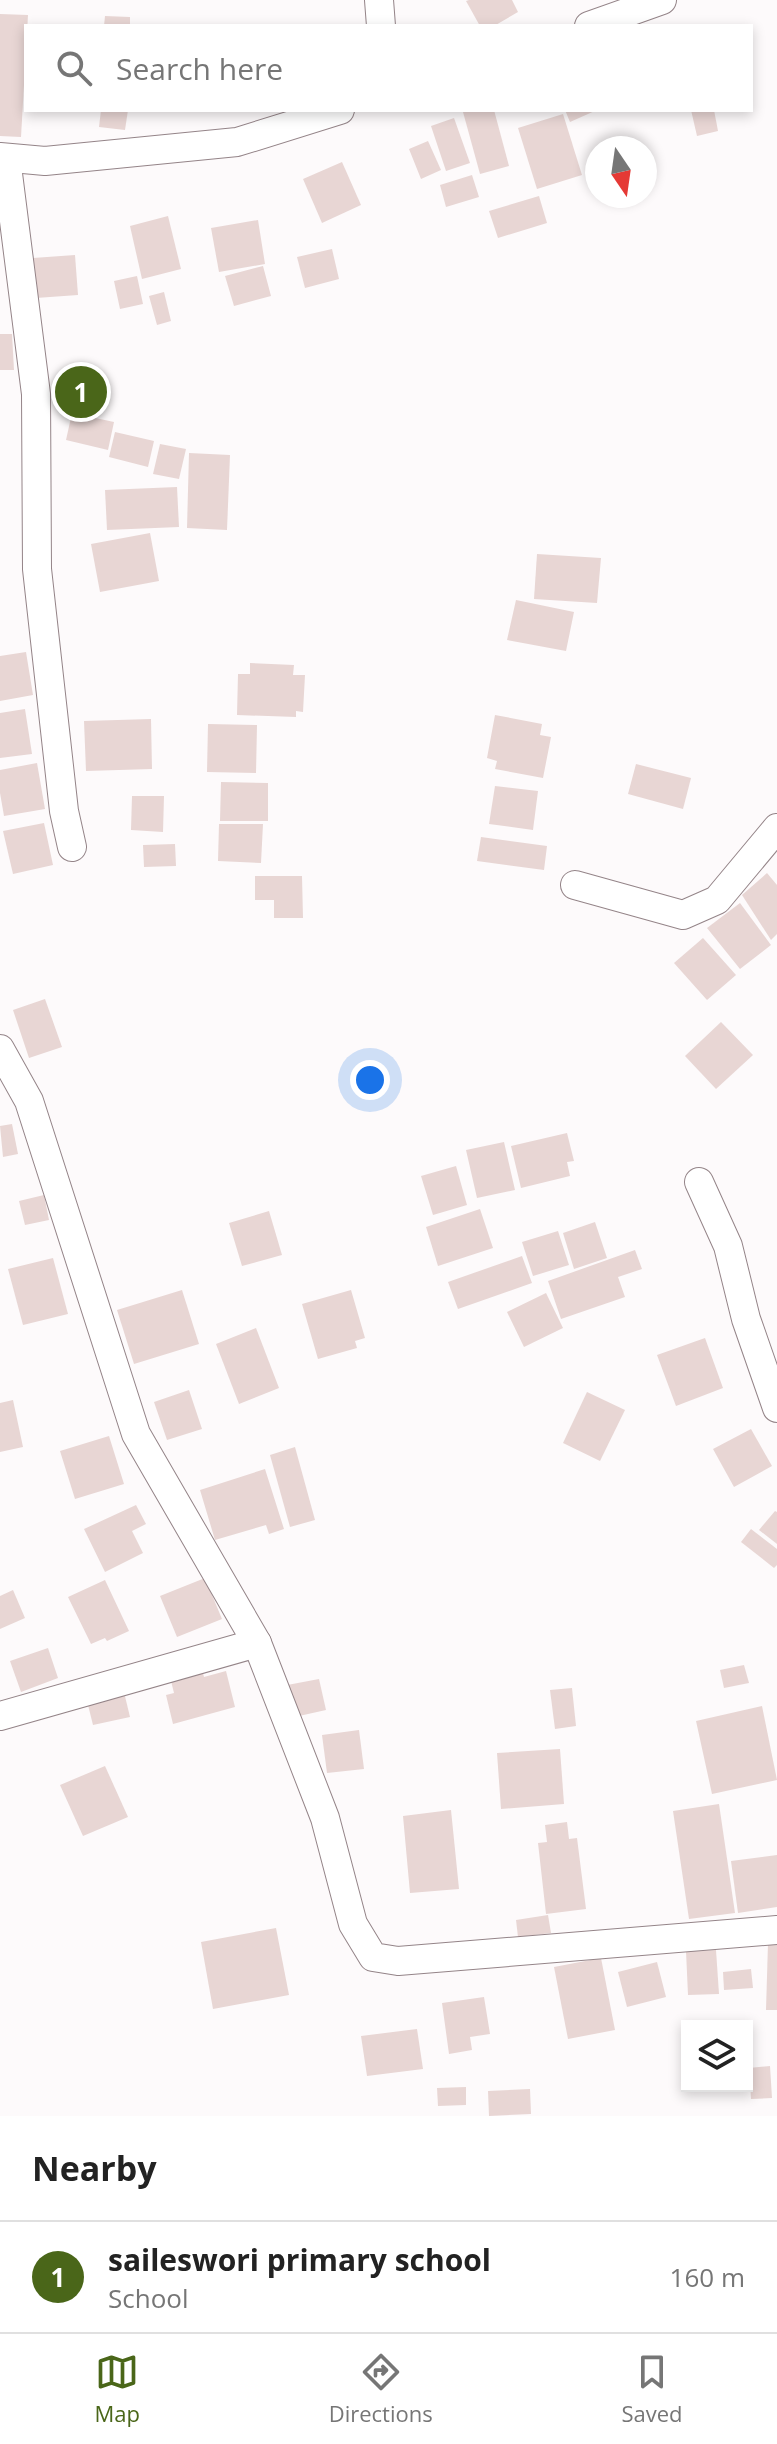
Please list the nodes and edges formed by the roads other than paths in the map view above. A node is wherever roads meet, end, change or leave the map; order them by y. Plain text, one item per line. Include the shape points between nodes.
1 (379, 0) edge
2 (662, 0) edge
3 (381, 24) edge
4 (595, 24) edge
5 (334, 112) edge
6 (3, 158) edge
7 (777, 828) edge
8 (72, 847) dead end
9 (575, 885) dead end
10 (0, 1049) edge
11 (699, 1182) dead end
12 (777, 1408) edge
13 (257, 1643) junction
14 (0, 1716) edge
15 (777, 1930) edge

1 - 3 street
2 - 4 street
5 - 6 street via 237,142 45,161
6 - 8 street via 36,394 37,569
7 - 9 street via 717,900 683,915
10 - 13 street via 29,1101 136,1434
11 - 12 street via 728,1246
13 - 14 street
13 - 15 street via 325,1818 353,1924 373,1957 398,1961

